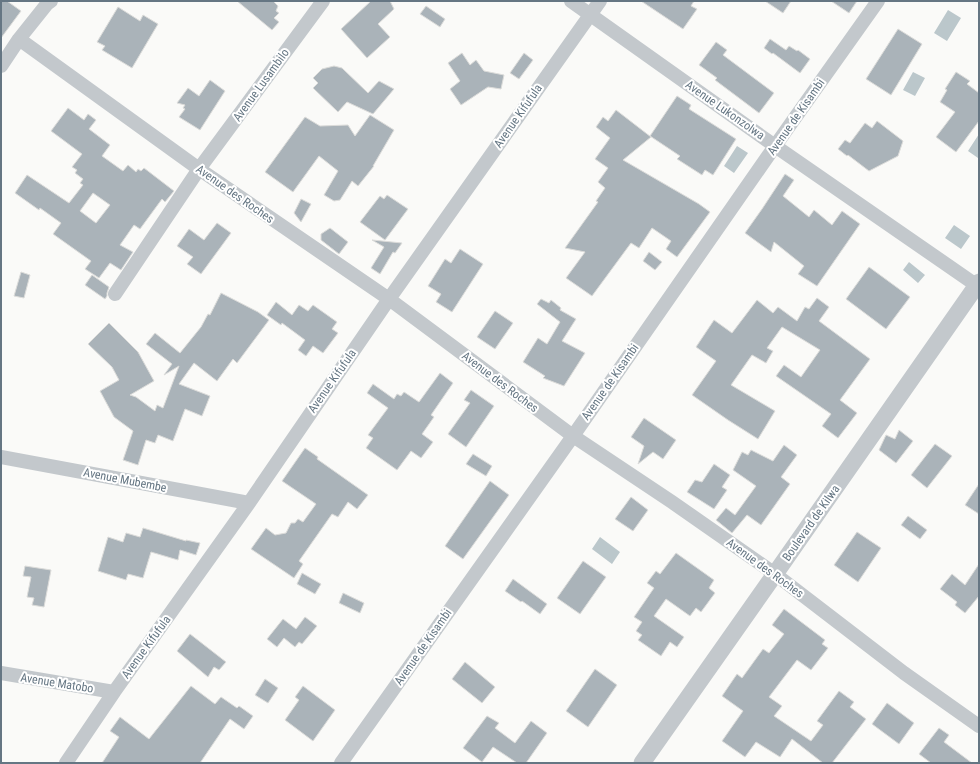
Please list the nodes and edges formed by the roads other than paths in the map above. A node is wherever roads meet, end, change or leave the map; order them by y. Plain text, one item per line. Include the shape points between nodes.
1 (51, 1) edge
2 (323, 1) edge
3 (571, 1) edge
4 (600, 1) edge
5 (878, 1) edge
6 (590, 15) junction
7 (19, 38) junction
8 (1, 66) edge
9 (775, 146) junction
10 (199, 169) junction
11 (978, 285) edge
12 (115, 294) dead end
13 (389, 299) junction
14 (573, 436) junction
15 (1, 457) edge
16 (249, 503) junction
17 (775, 574) junction
18 (1, 673) edge
19 (114, 692) junction
20 (979, 726) edge
21 (66, 763) edge
22 (341, 763) edge
23 (642, 763) edge

1 - 7 street
2 - 10 street, Avenue Lusambilo
3 - 6 street, Avenue Lukonzolwa
4 - 6 street, Avenue Kifufula
5 - 9 street, Avenue de Kisambi
6 - 9 street, Avenue Lukonzolwa
6 - 13 street, Avenue Kifufula
7 - 8 street
7 - 10 street, Avenue des Roches
9 - 11 street, Avenue Lukonzolwa
9 - 14 street, Avenue de Kisambi
10 - 12 street, Avenue Lusambilo
10 - 13 street, Avenue des Roches
11 - 17 street, Boulevard de Kilwa
13 - 14 street, Avenue des Roches
13 - 16 street, Avenue Kifufula
14 - 17 street, Avenue des Roches
14 - 22 street, Avenue de Kisambi
15 - 16 street, Avenue Mubembe
16 - 19 street, Avenue Kifufula
17 - 20 street, Avenue des Roches via 904,673
17 - 23 street, Boulevard de Kilwa
18 - 19 street, Avenue Matobo
19 - 21 street, Avenue Kifufula

